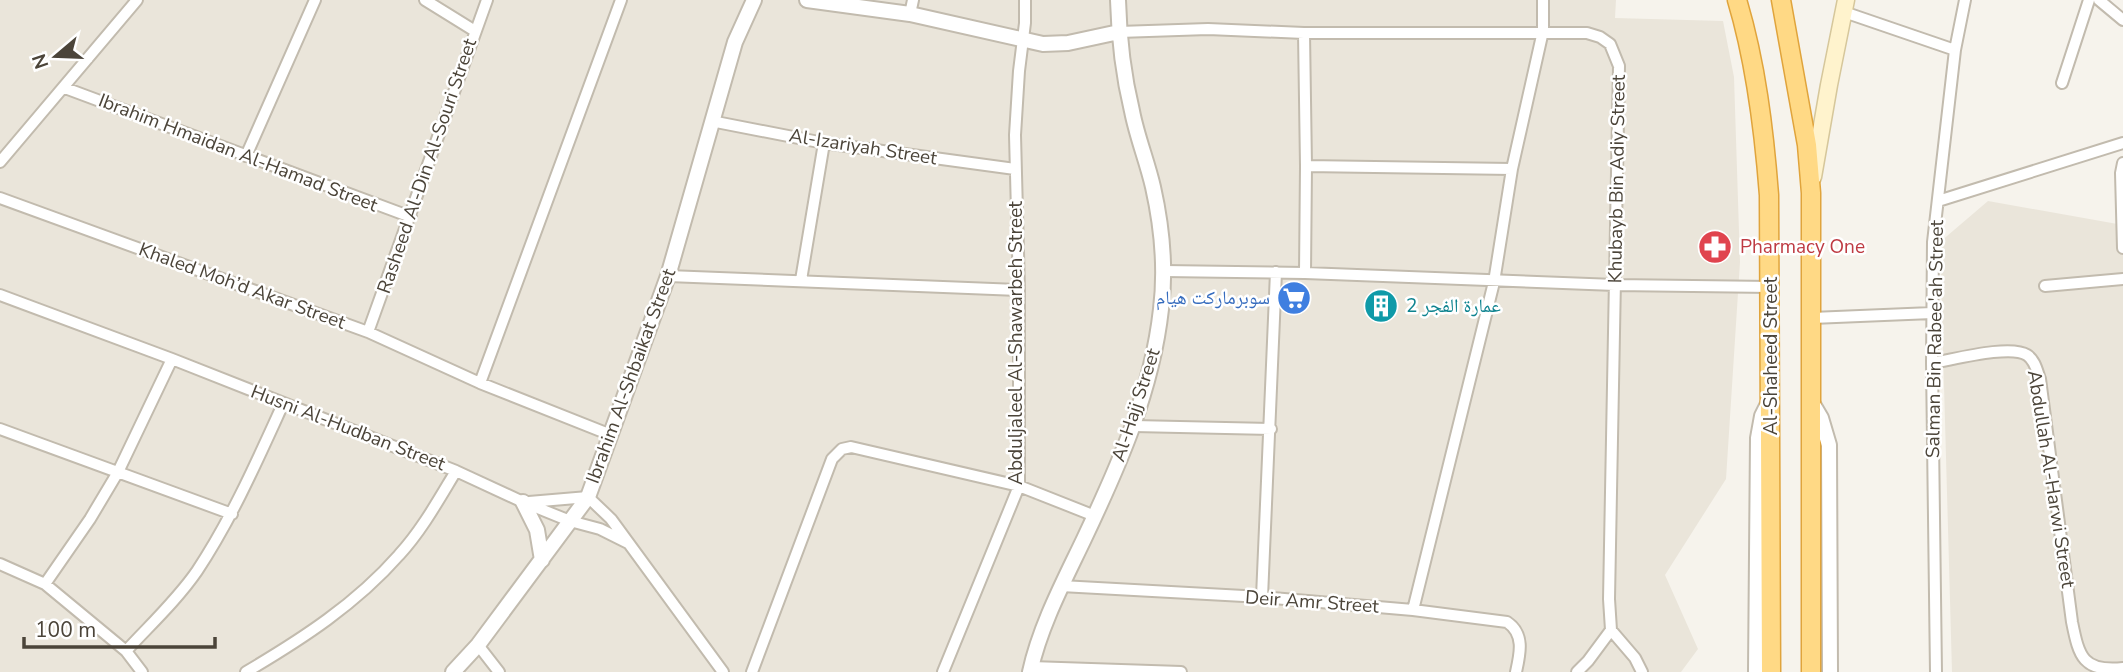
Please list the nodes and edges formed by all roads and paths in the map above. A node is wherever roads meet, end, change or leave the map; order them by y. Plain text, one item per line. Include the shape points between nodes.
1 (137, 0) edge
2 (316, 0) edge
3 (425, 0) edge
4 (487, 0) edge
5 (621, 0) edge
6 (745, 0) edge
7 (754, 0) edge
8 (807, 0) edge
9 (825, 0) edge
10 (1025, 0) edge
11 (1118, 0) edge
12 (1543, 0) edge
13 (1738, 0) edge
14 (1781, 0) edge
15 (1965, 0) edge
16 (2089, 0) edge
17 (2099, 0) edge
18 (1845, 6) edge
19 (911, 7) edge
20 (2123, 20) edge
21 (475, 31) junction
22 (1543, 31) junction
23 (1119, 32) junction
24 (1304, 33) junction
25 (1022, 41) junction
26 (736, 42) junction
27 (1955, 50) junction
28 (2063, 83) dead end
29 (65, 88) junction
30 (711, 121) junction
31 (2123, 143) edge
32 (824, 144) junction
33 (246, 156) junction
34 (0, 162) edge
35 (2123, 163) edge
36 (1306, 166) junction
37 (1016, 169) junction
38 (1512, 169) junction
39 (1811, 193) junction
40 (0, 198) edge
41 (1938, 201) junction
42 (411, 217) junction
43 (2123, 240) edge
44 (1164, 271) junction
45 (1276, 272) junction
46 (1305, 273) junction
47 (668, 276) junction
48 (2123, 279) edge
49 (801, 280) junction
50 (1494, 282) junction
51 (1615, 285) junction
52 (2045, 285) dead end
53 (1770, 287) junction
54 (1019, 290) junction
55 (0, 295) edge
56 (1932, 313) junction
57 (1812, 318) junction
58 (368, 332) junction
59 (172, 359) junction
60 (1932, 363) junction
61 (480, 383) junction
62 (1772, 398) junction
63 (1811, 401) junction
64 (283, 404) junction
65 (1134, 426) junction
66 (0, 429) edge
67 (1271, 429) junction
68 (611, 435) junction
69 (456, 471) junction
70 (118, 472) junction
71 (1019, 486) junction
72 (588, 497) junction
73 (523, 502) junction
74 (232, 513) junction
75 (1095, 516) junction
76 (570, 521) junction
77 (628, 543) junction
78 (542, 560) junction
79 (0, 564) edge
80 (45, 584) junction
81 (1062, 586) junction
82 (1262, 597) junction
83 (1413, 610) junction
84 (1611, 630) junction
85 (478, 645) junction
86 (126, 651) junction
87 (2123, 668) edge
88 (1031, 669) edge
89 (142, 672) edge
90 (248, 672) edge
91 (453, 672) edge
92 (499, 672) edge
93 (723, 672) edge
94 (752, 672) edge
95 (943, 672) edge
96 (1181, 672) edge
97 (1516, 672) edge
98 (1577, 672) edge
99 (1642, 672) edge
100 (1756, 672) edge
101 (1771, 672) edge
102 (1811, 672) edge
103 (1830, 672) edge
104 (1936, 672) edge

1 - 29 street
2 - 33 street
3 - 21 street
4 - 21 street, Rasheed Al-Din Al-Souri Street
5 - 61 street
6 - 26 street, Ibrahim Al-Shbaikat Street
7 - 26 street, Ibrahim Al-Shbaikat Street
8 - 9 street
9 - 19 street
10 - 25 street, Abduljaleel Al-Shawarbeh Street
11 - 23 street, Al-Hajj Street
12 - 22 street
13 - 53 highway, Al-Shaheed Street via 1766,151
14 - 39 highway, Al-Shaheed Street
15 - 27 street
16 - 28 street
17 - 20 street
18 - 27 street
18 - 39 main road
19 - 25 street
21 - 42 street, Rasheed Al-Din Al-Souri Street
22 - 24 street, Khubayb Bin Adiy Street
22 - 38 street
22 - 51 street, Khubayb Bin Adiy Street via 1600,37 1616,54
23 - 24 street, Khubayb Bin Adiy Street
23 - 25 street via 1068,43
23 - 44 street, Al-Hajj Street via 1132,113 1154,190
24 - 36 street
25 - 37 street, Abduljaleel Al-Shawarbeh Street
26 - 30 street, Ibrahim Al-Shbaikat Street
27 - 41 street
29 - 33 street, Ibrahim Hmaidan Al-Hamad Street
29 - 34 street
30 - 32 street, Al-Izariyah Street
30 - 47 street, Ibrahim Al-Shbaikat Street
31 - 41 street, Salman Bin Rabee'ah Street
32 - 37 street, Al-Izariyah Street
32 - 49 street
33 - 42 street, Ibrahim Hmaidan Al-Hamad Street
35 - 43 street
36 - 38 street
36 - 46 street
37 - 54 street, Abduljaleel Al-Shawarbeh Street
38 - 50 street
39 - 57 highway, Al-Shaheed Street
40 - 58 street, Khaled Moh’d Akar Street
41 - 56 street, Salman Bin Rabee'ah Street
42 - 58 street, Rasheed Al-Din Al-Souri Street
44 - 45 street
44 - 65 street, Al-Hajj Street via 1156,345
45 - 46 street
45 - 67 street
46 - 50 street
47 - 49 street
47 - 68 street, Ibrahim Al-Shbaikat Street
48 - 52 street
49 - 54 street
50 - 51 street
50 - 83 street
51 - 53 street
51 - 84 street, Khubayb Bin Adiy Street
53 - 62 highway, Al-Shaheed Street
54 - 71 street, Abduljaleel Al-Shawarbeh Street
55 - 59 street, Husni Al-Hudban Street
56 - 57 street
56 - 60 street, Salman Bin Rabee'ah Street
57 - 63 highway, Al-Shaheed Street
58 - 61 street, Khaled Moh’d Akar Street
59 - 64 street, Husni Al-Hudban Street
59 - 70 street
60 - 87 street, Abdullah Al-Harwi Street via 2018,351 2029,356 2036,367 2077,649 2090,664
60 - 104 street, Salman Bin Rabee'ah Street
61 - 68 street, Khaled Moh’d Akar Street
62 - 100 street via 1758,438
62 - 101 highway, Al-Shaheed Street
63 - 102 highway, Al-Shaheed Street
63 - 103 street via 1829,445
64 - 69 street, Husni Al-Hudban Street
64 - 74 street
65 - 67 street
65 - 75 street, Al-Hajj Street
66 - 70 street
67 - 82 street
68 - 72 street, Ibrahim Al-Shbaikat Street
69 - 73 street, Husni Al-Hudban Street
69 - 90 street via 431,513 371,585 319,627
70 - 74 street
70 - 80 street
71 - 75 street
71 - 94 street via 851,447 842,449 832,458
71 - 95 street, Abduljaleel Al-Shawarbeh Street
72 - 73 street, Husni Al-Hudban Street
72 - 76 street, Ibrahim Al-Shbaikat Street
72 - 77 street
73 - 76 street, Husni Al-Hudban Street
73 - 78 street via 537,530
74 - 86 street via 196,573
75 - 81 street, Al-Hajj Street
76 - 77 street, Husni Al-Hudban Street
76 - 78 street, Ibrahim Al-Shbaikat Street
77 - 93 street
78 - 85 street, Ibrahim Al-Shbaikat Street
79 - 80 street
80 - 86 street
81 - 82 street, Deir Amr Street
81 - 88 street, Al-Hajj Street
82 - 83 street, Deir Amr Street
83 - 97 street, Deir Amr Street via 1507,622 1520,643
84 - 98 street
84 - 99 street
85 - 91 street, Ibrahim Al-Shbaikat Street
85 - 92 street
86 - 89 street
88 - 96 street

